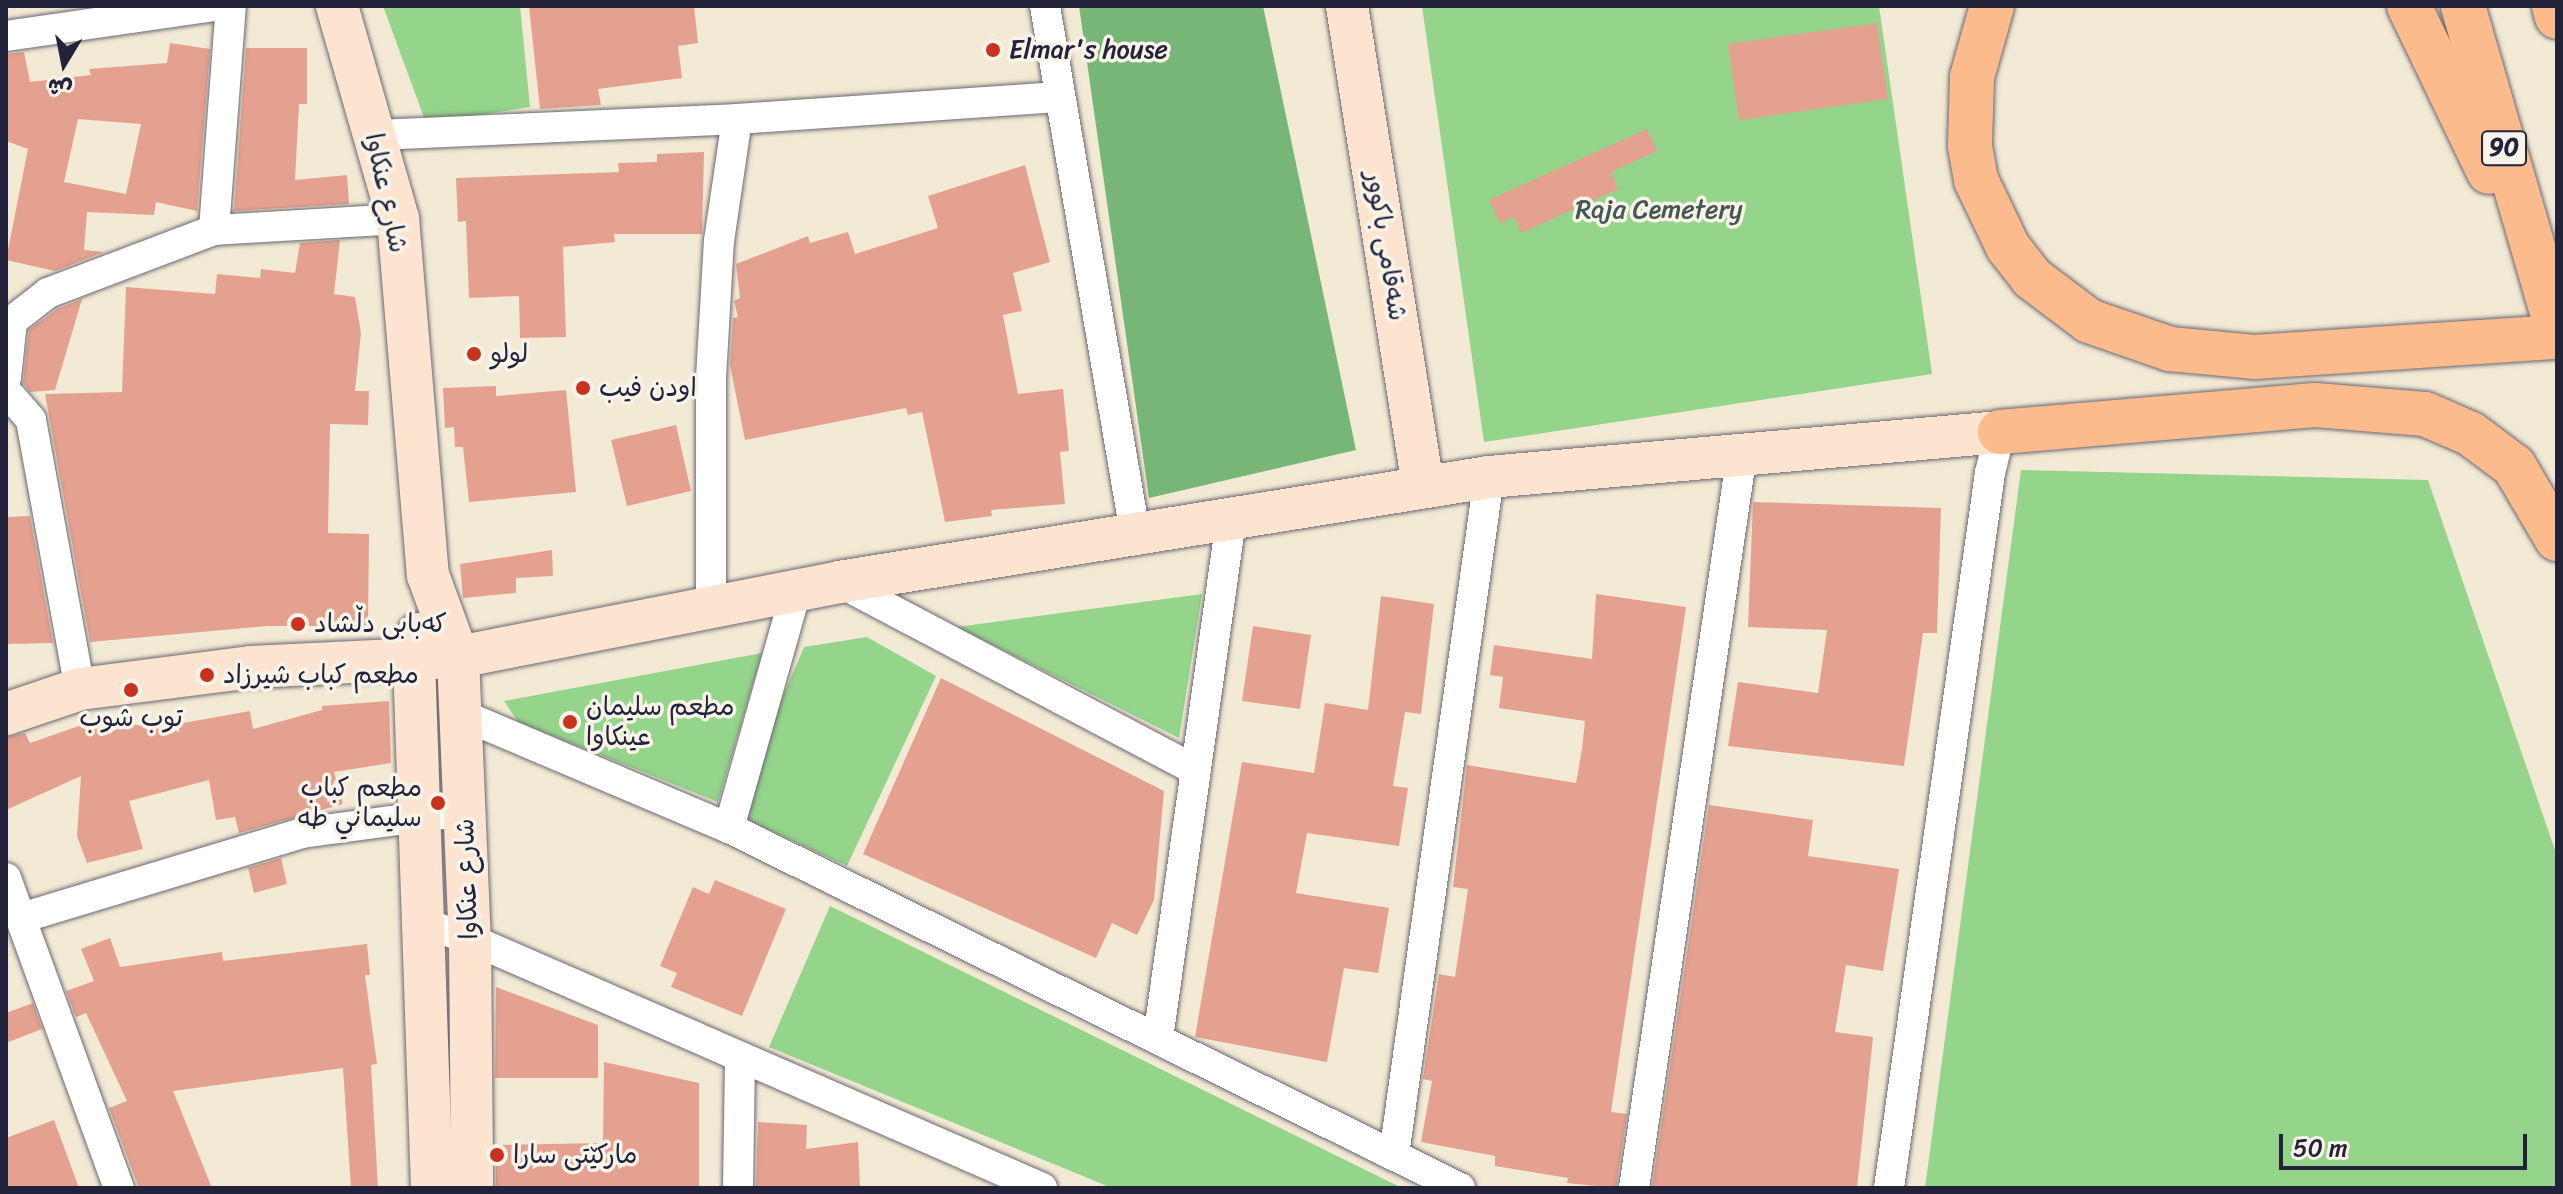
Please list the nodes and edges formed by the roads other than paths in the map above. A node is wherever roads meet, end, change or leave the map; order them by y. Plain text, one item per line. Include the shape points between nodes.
1 (214, 6) edge
2 (231, 6) edge
3 (337, 6) edge
4 (1045, 6) edge
5 (1347, 6) edge
6 (1992, 6) edge
7 (2409, 6) edge
8 (2463, 6) edge
9 (6, 36) edge
10 (1058, 97) junction
11 (737, 119) junction
12 (375, 135) junction
13 (398, 219) junction
14 (214, 230) junction
15 (2551, 310) edge
16 (2557, 337) edge
17 (6, 378) edge
18 (6, 391) edge
19 (2000, 432) junction
20 (1742, 453) junction
21 (1489, 477) junction
22 (1423, 487) junction
23 (1231, 520) junction
24 (1135, 533) junction
25 (2557, 539) edge
26 (428, 575) junction
27 (839, 582) junction
28 (796, 592) junction
29 (711, 609) junction
30 (458, 657) junction
31 (414, 660) junction
32 (80, 689) junction
33 (6, 714) edge
34 (460, 714) junction
35 (1196, 770) junction
36 (464, 811) junction
37 (419, 817) junction
38 (729, 828) junction
39 (6, 878) edge
40 (21, 918) junction
41 (423, 923) junction
42 (470, 939) junction
43 (1158, 1039) junction
44 (740, 1057) junction
45 (1394, 1155) junction
46 (986, 1177) edge
47 (119, 1188) edge
48 (432, 1188) edge
49 (472, 1188) edge
50 (738, 1188) edge
51 (1042, 1188) edge
52 (1460, 1188) edge
53 (1634, 1188) edge
54 (1889, 1188) edge

1 - 9 street
2 - 14 street
3 - 12 street, شارع عنكاوا
4 - 10 street
5 - 22 street, شەقامی باکوور
6 - 16 highway via 1972,77 1970,146 1976,180 2008,247 2049,293 2089,321 2170,349 2254,357
7 - 15 highway
8 - 15 highway, 90
10 - 11 street
10 - 24 street
11 - 12 street
11 - 29 street via 719,241 711,378
12 - 13 street, شارع عنكاوا
13 - 14 street
13 - 26 street, شارع عنكاوا
14 - 17 street via 48,293 12,321
18 - 32 street via 31,420
19 - 20 street
19 - 25 highway via 2315,405 2425,414 2471,434 2514,466 2535,493
19 - 54 street
20 - 21 street
20 - 53 street
21 - 22 street
21 - 45 street
22 - 23 street
23 - 24 street
23 - 35 street
24 - 27 street
26 - 30 street, شارع عنكاوا
26 - 31 street, شارع عنكاوا
27 - 28 street
27 - 35 street
28 - 29 street
28 - 38 street
29 - 30 street
30 - 31 street
30 - 34 street, شارع عنكاوا
31 - 32 street via 251,667
31 - 37 street, شارع عنكاوا
32 - 33 street
34 - 36 street, شارع عنكاوا
34 - 38 street
35 - 43 street
36 - 37 street
36 - 42 street, شارع عنكاوا
37 - 40 street via 302,833
37 - 41 street, شارع عنكاوا
38 - 43 street
39 - 40 street
40 - 47 street
41 - 42 street
41 - 48 street, شارع عنكاوا
42 - 44 street
42 - 49 street, شارع عنكاوا
43 - 45 street
44 - 46 street
44 - 50 street
45 - 52 street
46 - 51 street

